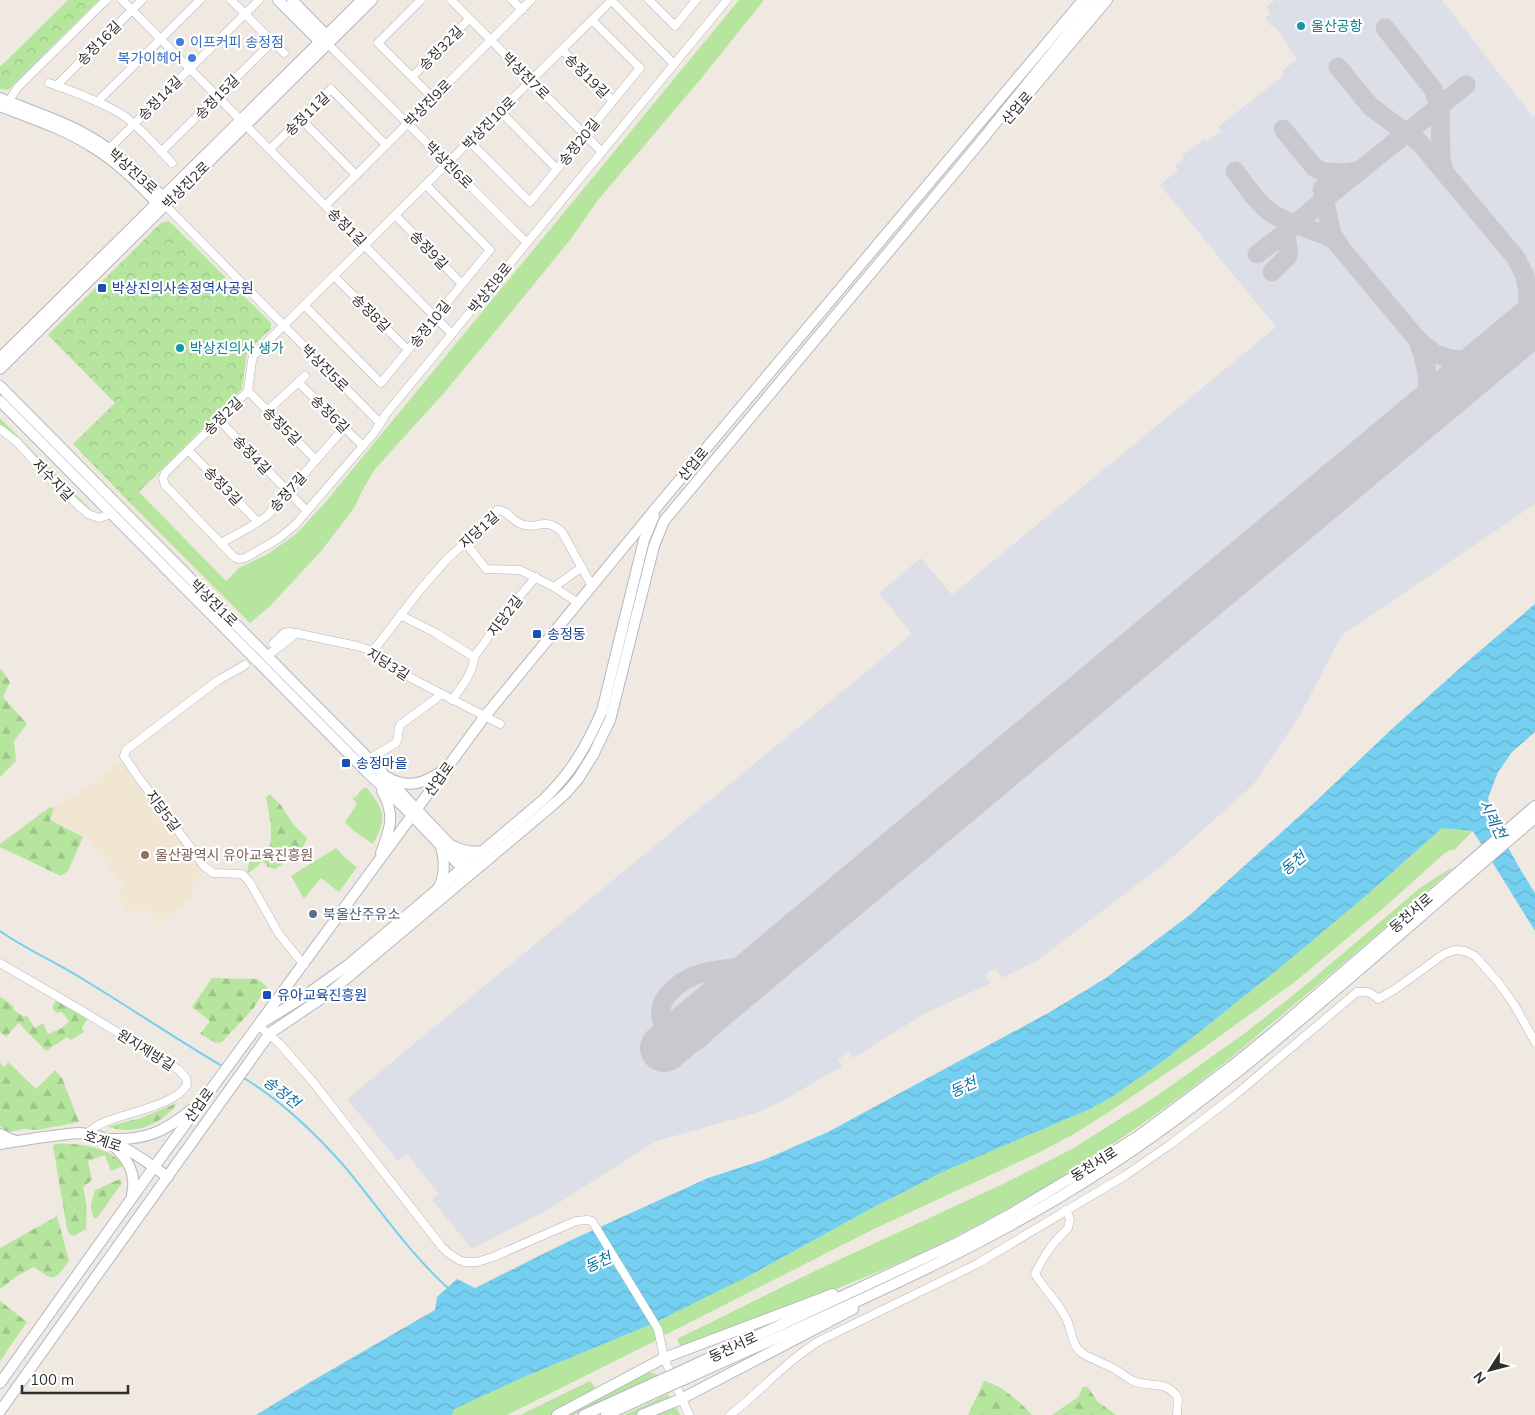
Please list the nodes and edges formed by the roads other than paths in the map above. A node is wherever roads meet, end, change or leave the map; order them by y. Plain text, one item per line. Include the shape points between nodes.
1 (106, 0) edge
2 (122, 0) edge
3 (142, 0) edge
4 (200, 0) edge
5 (231, 0) edge
6 (259, 0) edge
7 (278, 0) edge
8 (292, 0) edge
9 (362, 0) edge
10 (372, 0) edge
11 (421, 0) edge
12 (451, 0) edge
13 (512, 0) edge
14 (531, 0) edge
15 (612, 0) edge
16 (649, 0) edge
17 (696, 0) edge
18 (727, 0) edge
19 (1074, 0) edge
20 (1082, 0) edge
21 (1095, 0) edge
22 (1107, 0) edge
23 (132, 10) junction
24 (522, 10) junction
25 (245, 14) junction
26 (469, 19) junction
27 (592, 20) junction
28 (161, 39) junction
29 (325, 40) junction
30 (491, 40) junction
31 (272, 42) junction
32 (562, 50) junction
33 (284, 53) dead end
34 (674, 64) junction
35 (190, 68) junction
36 (412, 77) junction
37 (531, 81) junction
38 (217, 96) junction
39 (433, 98) junction
40 (613, 101) junction
41 (97, 102) junction
42 (3, 104) edge
43 (500, 111) junction
44 (301, 119) junction
45 (243, 122) junction
46 (408, 123) junction
47 (134, 124) junction
48 (585, 135) junction
49 (470, 142) junction
50 (386, 145) junction
51 (270, 149) junction
52 (107, 152) junction
53 (161, 152) junction
54 (602, 152) junction
55 (172, 163) dead end
56 (448, 163) junction
57 (557, 169) junction
58 (356, 175) junction
59 (426, 185) junction
60 (162, 202) junction
61 (912, 203) junction
62 (326, 206) junction
63 (922, 211) junction
64 (395, 215) junction
65 (527, 243) junction
66 (365, 245) junction
67 (334, 276) junction
68 (462, 284) junction
69 (304, 306) junction
70 (436, 316) junction
71 (284, 326) junction
72 (452, 334) junction
73 (408, 350) junction
74 (0, 358) edge
75 (0, 369) edge
76 (305, 376) dead end
77 (298, 382) junction
78 (0, 386) edge
79 (248, 392) junction
80 (0, 401) edge
81 (267, 411) junction
82 (219, 420) junction
83 (380, 423) junction
84 (0, 428) edge
85 (344, 428) junction
86 (363, 446) junction
87 (188, 450) junction
88 (316, 460) junction
89 (289, 492) junction
90 (661, 502) junction
91 (307, 512) junction
92 (112, 514) junction
93 (258, 522) junction
94 (465, 542) junction
95 (220, 543) junction
96 (239, 559) joint
97 (582, 567) junction
98 (536, 577) junction
99 (592, 586) junction
100 (554, 587) junction
101 (578, 603) junction
102 (400, 615) junction
103 (297, 633) junction
104 (272, 644) dead end
105 (373, 651) junction
106 (267, 656) junction
107 (474, 657) junction
108 (245, 665) dead end
109 (442, 694) junction
110 (452, 700) junction
111 (485, 716) junction
112 (500, 724) dead end
113 (369, 759) junction
114 (449, 766) junction
115 (381, 779) junction
116 (1534, 810) edge
117 (414, 813) junction
118 (444, 844) junction
119 (483, 851) junction
120 (376, 866) junction
121 (469, 869) junction
122 (437, 890) junction
123 (0, 963) edge
124 (304, 964) junction
125 (258, 1024) junction
126 (270, 1033) junction
127 (1535, 1042) edge
128 (201, 1102) junction
129 (0, 1134) edge
130 (88, 1134) junction
131 (102, 1139) junction
132 (17, 1141) junction
133 (0, 1144) edge
134 (154, 1167) junction
135 (168, 1177) junction
136 (131, 1199) junction
137 (1066, 1210) junction
138 (925, 1264) junction
139 (664, 1358) junction
140 (0, 1383) edge
141 (665, 1383) junction
142 (681, 1399) junction
143 (0, 1411) edge
144 (558, 1415) edge
145 (584, 1415) edge
146 (606, 1415) edge
147 (642, 1415) edge
148 (689, 1415) edge
149 (730, 1415) edge
150 (1177, 1415) edge

1 - 42 street
2 - 23 street, 송정1길
3 - 23 street, 송정16길
4 - 28 street
5 - 25 street
6 - 25 street, 송정14길
7 - 29 main road
8 - 29 main road
9 - 29 main road, 박상진2로
10 - 29 main road, 박상진2로
11 - 36 street via 378,43
12 - 26 street, 박상진7로
13 - 24 street
14 - 24 street, 박상진9로
15 - 27 street, 박상진10로
15 - 34 street
16 - 17 street via 675,26
18 - 34 street, 박상진8로
19 - 61 main road, 산업로
20 - 61 main road, 산업로
21 - 63 main road, 산업로
22 - 63 main road, 산업로 via 1018,108
23 - 28 street, 송정1길
23 - 41 street, 송정16길 via 53,84
24 - 30 street, 박상진9로
25 - 31 street
25 - 35 street, 송정14길
26 - 30 street, 박상진7로
26 - 36 street, 송정32길
27 - 32 street, 박상진10로
27 - 40 street, 송정20길 via 640,68
28 - 35 street, 송정1길
28 - 41 street
29 - 45 main road, 박상진2로
29 - 46 street, 박상진6로
30 - 37 street, 박상진7로
30 - 39 street, 박상진9로
31 - 33 street
31 - 38 street, 송정15길
32 - 37 street, 박상진10로
32 - 40 street, 송정19길
34 - 54 street, 박상진8로
35 - 38 street, 송정1길
35 - 47 street, 송정14길
36 - 39 street
37 - 43 street, 박상진10로
37 - 48 street, 박상진7로
38 - 45 street, 송정1길
38 - 53 street, 송정15길
39 - 46 street, 박상진9로
40 - 48 street, 송정20길
41 - 47 street, 송정16길
42 - 52 main road, 박상진3로 via 73,128
43 - 49 street, 박상진10로
43 - 57 street
44 - 50 street, 송정11길 via 331,89
44 - 51 street, 송정11길
44 - 58 street
45 - 51 street, 송정1길
45 - 60 main road, 박상진2로
46 - 50 street, 박상진9로
46 - 56 street, 박상진6로
47 - 52 street, 송정14길
47 - 53 street
48 - 54 street, 박상진7로
48 - 57 street, 송정20길
49 - 56 street, 박상진10로
49 - 57 street, 송정20길 via 530,202
50 - 58 street, 박상진9로
51 - 62 street, 송정1길
52 - 60 main road, 박상진3로 via 133,168
53 - 55 street
54 - 65 street, 박상진8로
56 - 59 street, 박상진10로
56 - 65 street, 박상진6로
58 - 62 street, 박상진9로
59 - 64 street, 박상진10로
59 - 68 street, 송정10길 via 490,250
60 - 71 street, 박상진5로
60 - 74 main road, 박상진2로
60 - 75 main road, 박상진2로
61 - 90 main road, 산업로
62 - 66 street, 송정1길
63 - 121 main road, 산업로 via 664,521 654,546 610,720 578,779 548,810
64 - 66 street, 박상진10로
64 - 68 street, 송정9길
65 - 72 street, 박상진8로
66 - 67 street, 송정2길
66 - 70 street, 송정1길
67 - 69 street, 송정2길
67 - 73 street, 송정8길
68 - 70 street, 송정10길
69 - 71 street, 송정2길
69 - 73 street, 송정10길 via 381,383
70 - 72 street, 송정1길
70 - 73 street, 송정10길
71 - 79 street, 송정2길 via 254,355
71 - 83 street, 박상진5로
72 - 83 street, 박상진8로
76 - 77 street
77 - 81 street
77 - 85 street, 송정6길
78 - 106 main road, 박상진1로
79 - 81 street, 송정5길
79 - 82 street, 송정2길
80 - 92 main road, 박상진1로
81 - 88 street, 송정5길
82 - 87 street, 송정2길
82 - 89 street, 송정4길
83 - 86 street, 박상진8로
84 - 92 street, 저수지길 via 88,514 99,518
85 - 86 street, 송정6길
85 - 88 street, 송정7길
86 - 91 street, 박상진8로
87 - 93 street, 송정3길
87 - 95 street, 송정2길 via 165,474 163,482
88 - 89 street, 송정7길
89 - 91 street, 송정4길
89 - 93 street, 송정7길
90 - 99 main road, 산업로
90 - 119 main road via 644,540 602,711 592,735 558,786
91 - 96 street, 박상진8로 via 286,533
92 - 115 main road, 박상진1로
93 - 95 street, 송정7길
94 - 97 street, 지당1길 via 499,509 522,525 543,523 556,527
94 - 98 street via 486,569 520,570
94 - 102 street, 지당1길 via 446,559
95 - 96 street, 송정2길
97 - 99 street, 지당1길
97 - 100 street
98 - 100 street
98 - 107 street, 지당2길
99 - 101 main road, 산업로
100 - 101 street
101 - 111 main road, 산업로
102 - 105 street, 지당1길
102 - 107 street
103 - 104 street via 284,633
103 - 105 street, 지당3길
103 - 106 street
105 - 109 street, 지당3길 via 411,678
106 - 113 main road, 박상진1로
107 - 110 street, 지당2길 via 471,673
108 - 124 street, 지당5길 via 184,705 126,750 124,756 208,870 218,874 242,874 249,881 279,934
109 - 110 street, 지당3길
109 - 113 street via 400,725 396,743
110 - 111 street, 지당3길
111 - 112 street, 지당3길
111 - 114 main road, 산업로
113 - 115 main road, 박상진1로
114 - 115 main road via 416,784
114 - 117 main road, 산업로
115 - 117 main road, 박상진1로
115 - 120 main road via 391,815
116 - 138 main road, 동천서로 via 1280,1038 1189,1111 1014,1224
117 - 118 main road, 박상진1로
117 - 120 main road, 산업로
118 - 119 main road via 467,851
118 - 121 main road, 박상진1로
118 - 122 main road via 444,863
119 - 121 main road
120 - 124 main road, 산업로
121 - 122 main road
121 - 126 main road via 328,994
122 - 125 main road via 331,978
123 - 130 street, 원지제방길 via 178,1070 186,1078 187,1085 180,1093 98,1126
124 - 125 main road, 산업로
125 - 126 street
125 - 128 main road, 산업로
126 - 135 main road, 산업로
126 - 139 street via 454,1258 465,1262 484,1260 576,1221 594,1223 655,1323
127 - 137 street via 1515,1006 1475,956 1465,950 1455,950 1444,954 1378,1000 1366,991 1357,992 1234,1096 1171,1144
128 - 131 main road via 150,1136
128 - 134 main road, 산업로
129 - 132 main road
130 - 131 main road, 호계로
130 - 132 main road, 호계로
131 - 134 main road, 호계로 via 127,1149
131 - 136 main road via 129,1163 134,1180
132 - 133 main road, 호계로
134 - 135 main road, 호계로
134 - 136 main road, 산업로
135 - 143 main road, 산업로
136 - 140 main road, 산업로
137 - 149 street via 977,1264 804,1350
137 - 150 street via 1070,1219 1068,1228 1053,1244 1035,1274 1063,1312 1082,1353 1135,1382 1172,1390 1178,1398
138 - 139 main road
138 - 141 main road, 동천서로, bridge
138 - 142 main road via 812,1332
139 - 142 street
139 - 144 main road
141 - 145 main road, 동천서로
141 - 146 main road, 동천서로
142 - 147 main road
142 - 148 street

